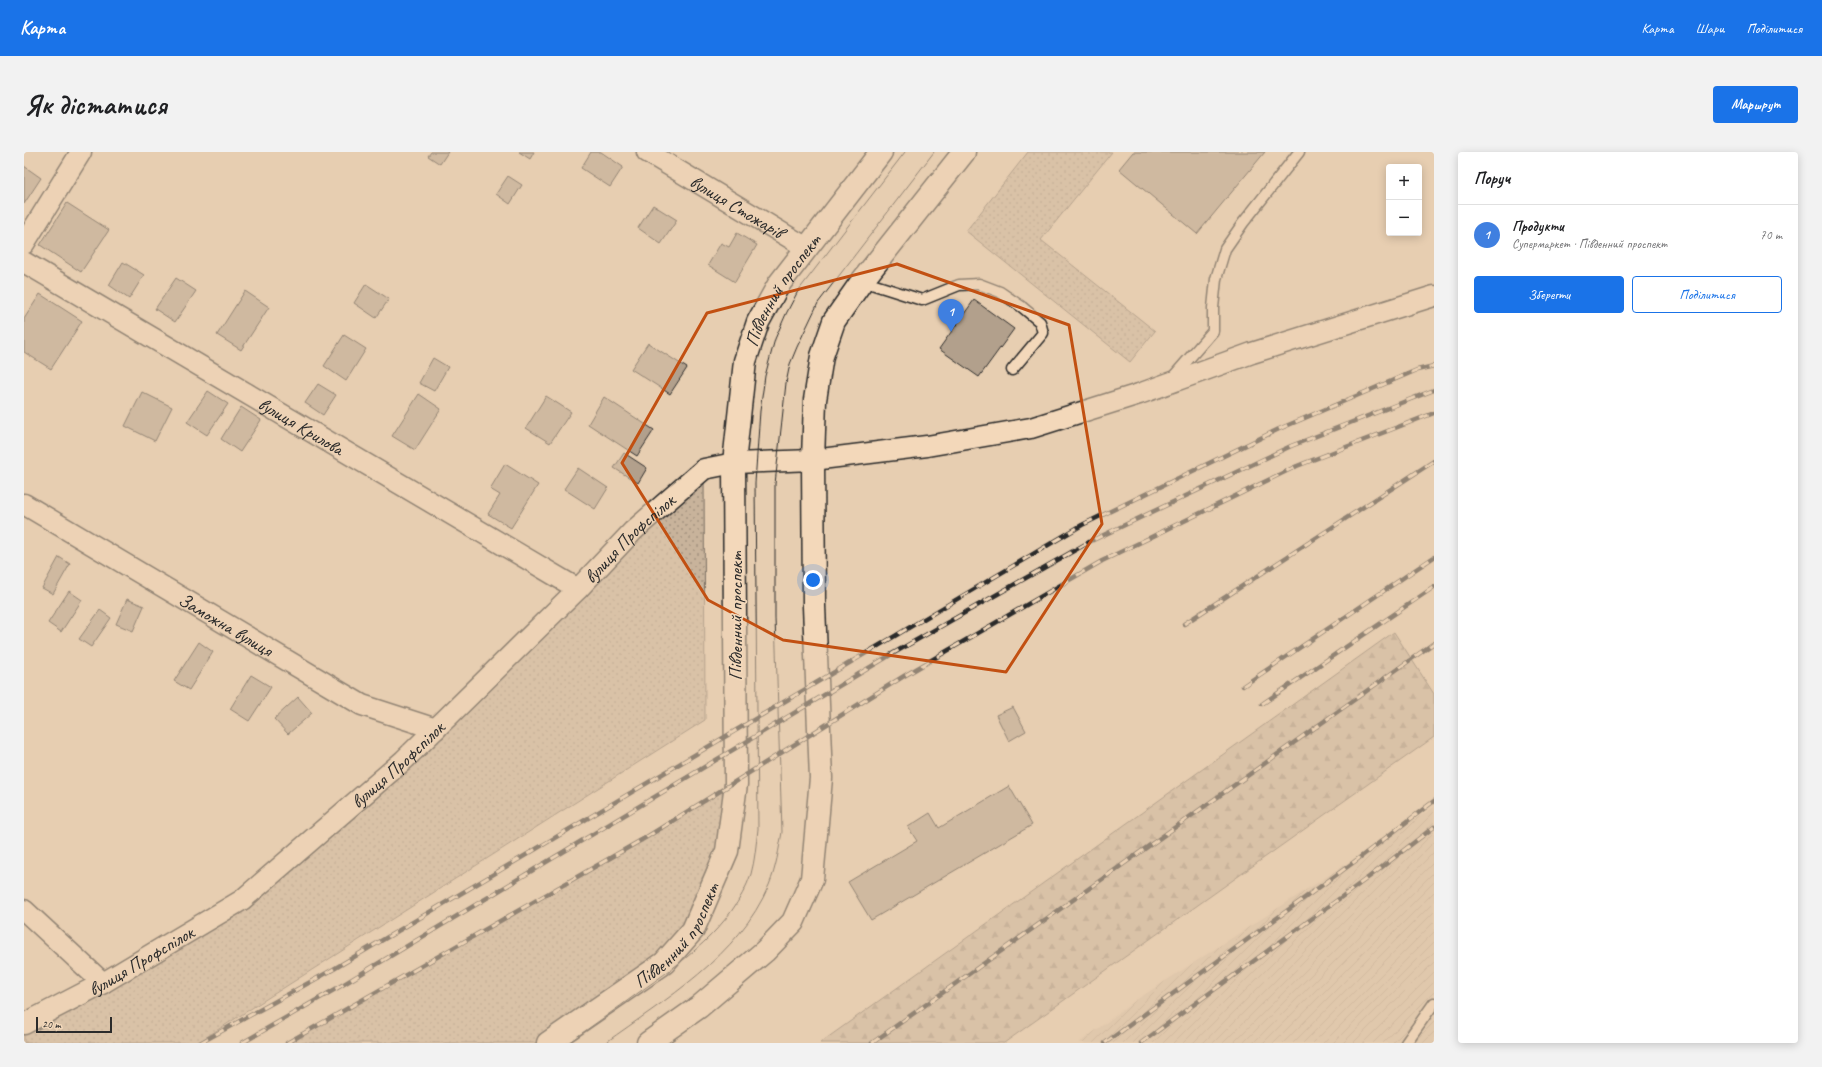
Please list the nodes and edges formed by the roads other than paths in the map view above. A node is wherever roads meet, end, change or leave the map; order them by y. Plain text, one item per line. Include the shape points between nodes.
1 (81, 152) edge
2 (647, 152) edge
3 (881, 152) edge
4 (964, 152) edge
5 (1299, 152) edge
6 (24, 244) edge
7 (807, 248) junction
8 (24, 262) edge
9 (862, 281) junction
10 (1434, 296) edge
11 (1012, 370) dead end
12 (1168, 383) junction
13 (813, 460) junction
14 (734, 463) junction
15 (24, 504) edge
16 (578, 589) junction
17 (436, 729) junction
18 (24, 910) edge
19 (103, 983) junction
20 (1434, 1003) edge
21 (24, 1024) edge
22 (548, 1043) edge
23 (648, 1043) edge
24 (1406, 1043) edge

1 - 6 street
2 - 7 street, вулиця Стожарів
3 - 7 main road, Південний проспект
4 - 9 main road
5 - 12 lane via 1242,223 1225,249 1216,279 1213,331
7 - 14 main road, Південний проспект via 779,284 758,322 744,362
8 - 16 street, вулиця Крилова
9 - 11 lane via 922,300 959,285 979,284 1000,292 1040,322 1043,333
9 - 13 main road via 834,321 822,356 815,400
10 - 12 street, вулиця Профспілок via 1252,353
12 - 13 street, вулиця Профспілок via 1031,428 926,446
13 - 14 street, вулиця Профспілок
13 - 23 main road via 813,569 821,778 812,879 793,922 765,951 699,1007
14 - 16 street, вулиця Профспілок via 704,469 633,531
14 - 22 main road, Південний проспект via 736,784 727,851 693,930 664,963
15 - 17 street, Заможна вулиця via 362,705
16 - 17 street, вулиця Профспілок
17 - 19 street, вулиця Профспілок via 404,760 242,900
18 - 19 street
19 - 21 street, вулиця Профспілок
20 - 24 lane

